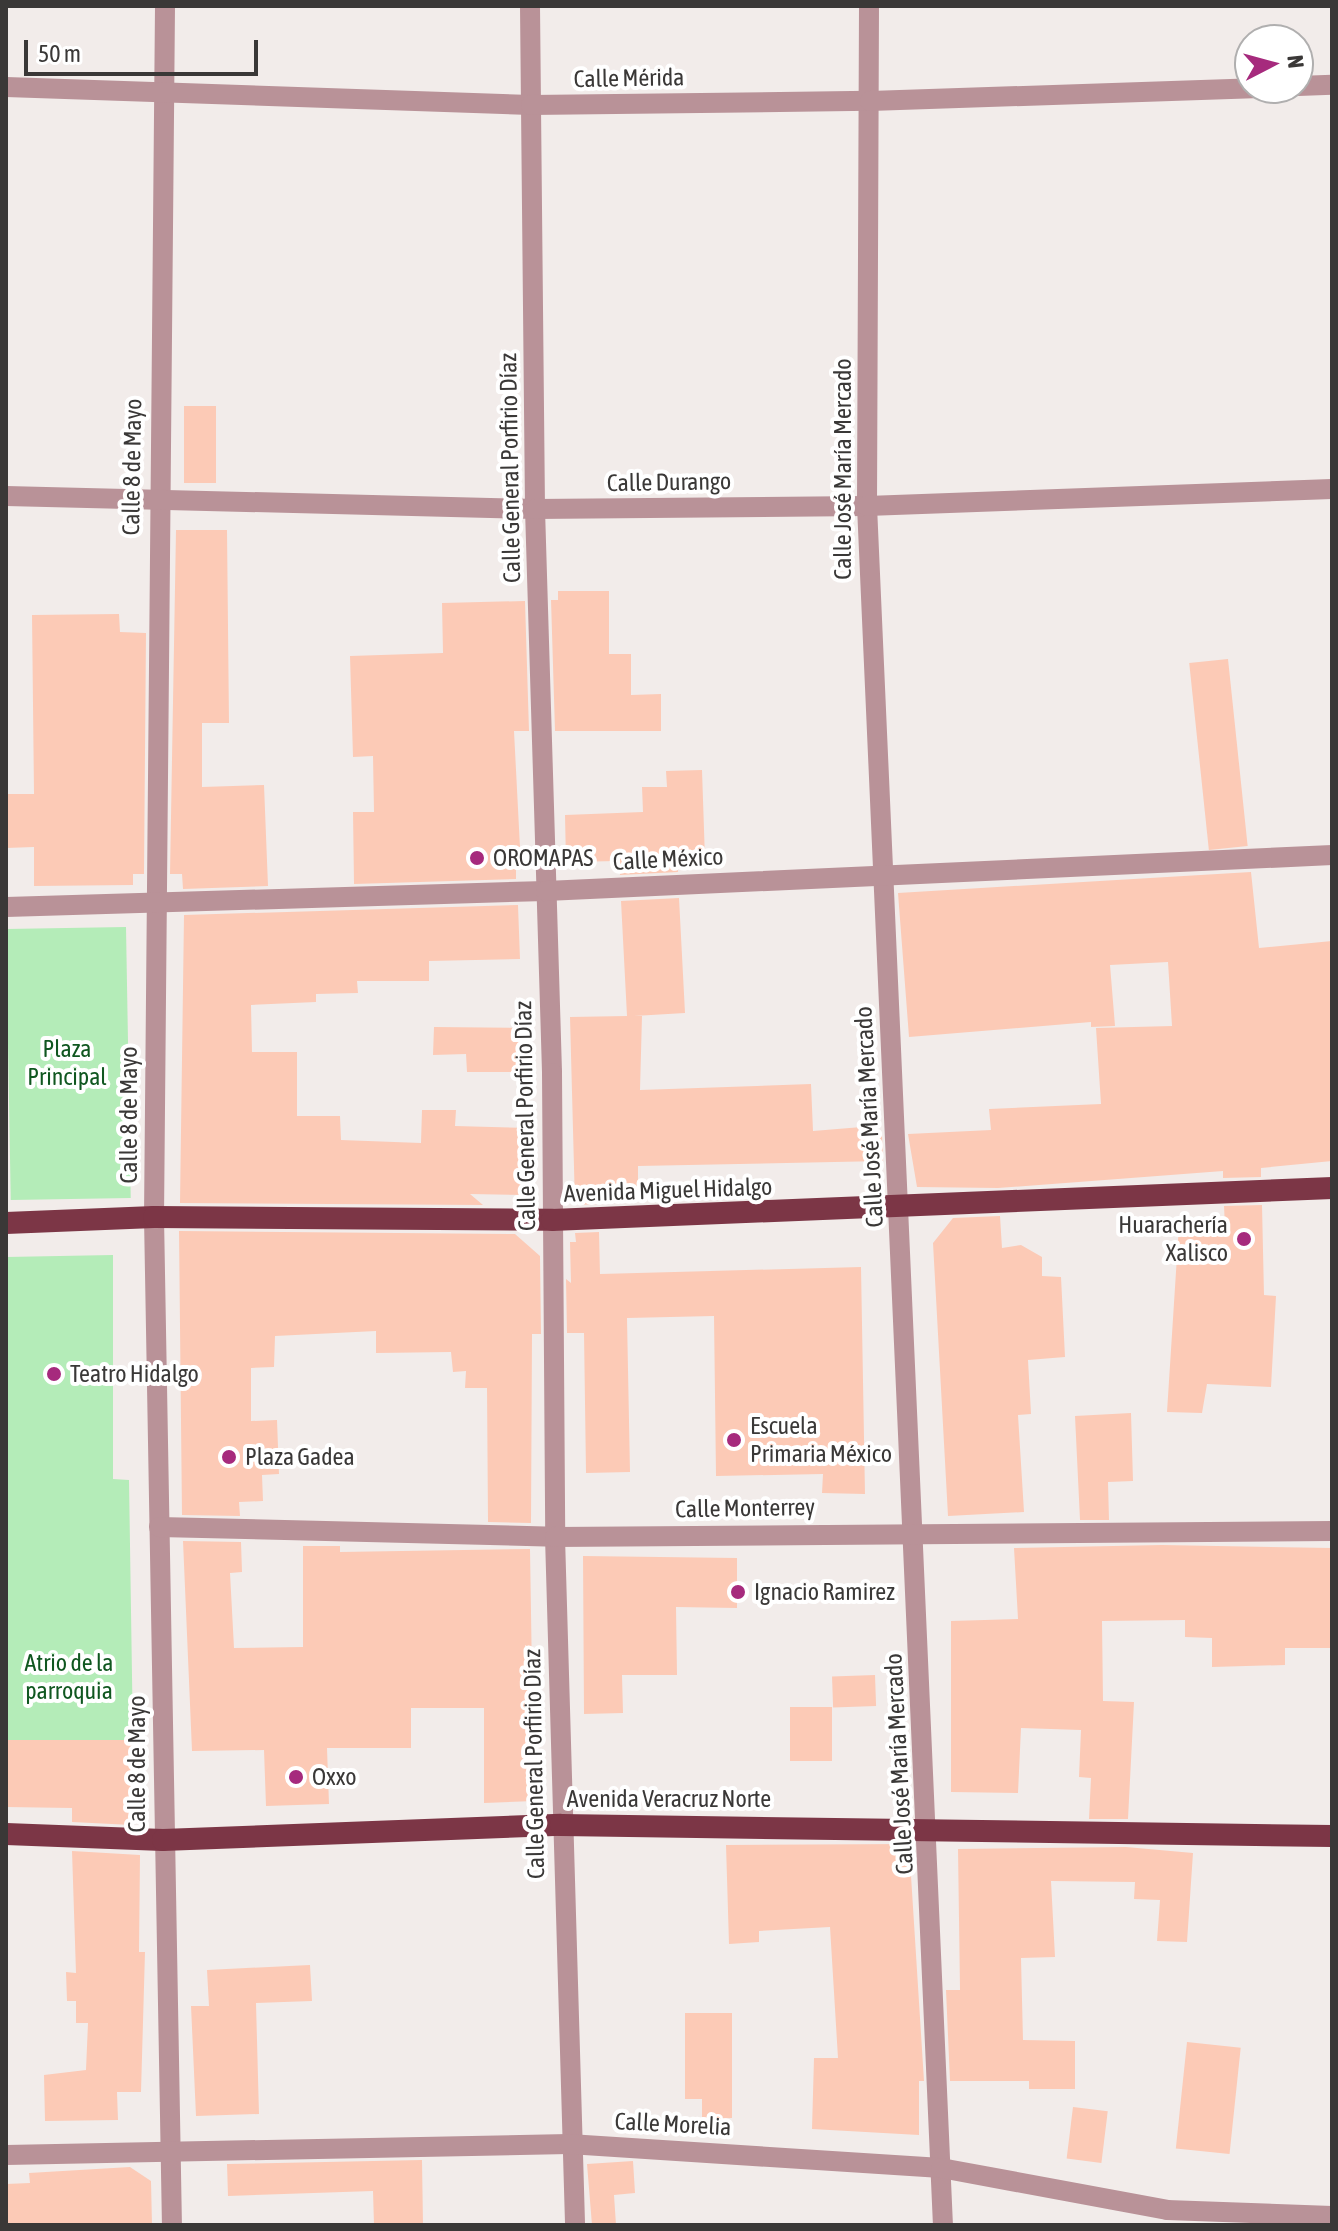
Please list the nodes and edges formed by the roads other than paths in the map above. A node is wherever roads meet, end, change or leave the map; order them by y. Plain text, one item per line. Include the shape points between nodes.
1 (165, 6) edge
2 (530, 6) edge
3 (869, 6) edge
4 (6, 87) edge
5 (1234, 89) edge
6 (165, 90) junction
7 (870, 101) junction
8 (531, 105) junction
9 (1332, 489) edge
10 (6, 496) edge
11 (157, 497) junction
12 (867, 506) junction
13 (535, 509) junction
14 (1332, 855) edge
15 (880, 875) junction
16 (546, 891) junction
17 (156, 904) junction
18 (6, 907) edge
19 (1332, 1188) edge
20 (901, 1209) junction
21 (154, 1217) junction
22 (552, 1220) junction
23 (6, 1223) edge
24 (159, 1527) junction
25 (1332, 1531) edge
26 (914, 1532) junction
27 (555, 1537) junction
28 (561, 1825) junction
29 (927, 1826) junction
30 (6, 1834) edge
31 (1332, 1836) edge
32 (163, 1840) junction
33 (569, 2144) junction
34 (169, 2150) junction
35 (6, 2155) edge
36 (941, 2168) junction
37 (1331, 2219) edge
38 (172, 2225) edge
39 (575, 2225) edge
40 (943, 2225) edge

1 - 6 street, Calle 8 de Mayo
2 - 8 street, Calle General Porfirio Díaz
3 - 7 street, Calle José María Mercado
4 - 6 street, Calle Mérida
5 - 7 street, Calle Mérida
6 - 8 street, Calle Mérida
6 - 11 street, Calle 8 de Mayo
7 - 8 street, Calle Mérida
7 - 12 street, Calle José María Mercado
8 - 13 street, Calle General Porfirio Díaz
9 - 12 street, Calle Durango
10 - 11 street, Calle Durango
11 - 13 street, Calle Durango
11 - 17 street, Calle 8 de Mayo
12 - 13 street, Calle Durango
12 - 15 street, Calle José María Mercado
13 - 16 street, Calle General Porfirio Díaz
14 - 15 street, Calle México
15 - 16 street, Calle México
15 - 20 street, Calle José María Mercado
16 - 17 street, Calle México
16 - 22 street, Calle General Porfirio Díaz
17 - 18 street, Calle México
17 - 21 street, Calle 8 de Mayo
19 - 20 highway, Avenida Miguel Hidalgo
20 - 22 highway, Avenida Miguel Hidalgo
20 - 26 street, Calle José María Mercado
21 - 22 highway, Avenida Miguel Hidalgo
21 - 23 highway, Avenida Miguel Hidalgo
21 - 24 street, Calle 8 de Mayo
22 - 27 street, Calle General Porfirio Díaz
24 - 27 street, Calle Monterrey
24 - 32 street, Calle 8 de Mayo
25 - 26 street, Calle Monterrey
26 - 27 street, Calle Monterrey
26 - 29 street, Calle José María Mercado
27 - 28 street, Calle General Porfirio Díaz
28 - 29 highway, Avenida Veracruz Norte
28 - 32 highway, Avenida Veracruz Norte
28 - 33 street, Calle General Porfirio Díaz
29 - 31 highway, Avenida Veracruz Norte
29 - 36 street, Calle José María Mercado
30 - 32 highway, Avenida Veracruz Norte
32 - 34 street, Calle 8 de Mayo
33 - 34 street, Calle Morelia
33 - 36 street, Calle Morelia
33 - 39 street, Calle General Porfirio Díaz
34 - 35 street, Calle Morelia
34 - 38 street, Calle 8 de Mayo
36 - 37 street, Calle Morelia via 1167,2210
36 - 40 street, Calle José María Mercado

